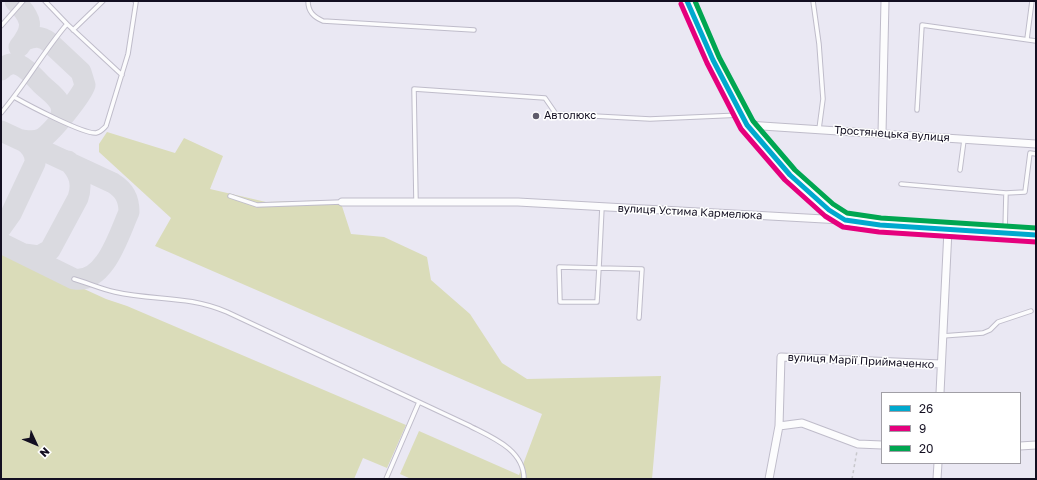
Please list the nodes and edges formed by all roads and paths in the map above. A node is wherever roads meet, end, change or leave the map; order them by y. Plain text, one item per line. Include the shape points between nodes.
1 (23, 1) edge
2 (45, 1) edge
3 (103, 1) edge
4 (135, 1) edge
5 (308, 1) edge
6 (687, 1) edge
7 (813, 1) edge
8 (885, 1) edge
9 (1032, 1) edge
10 (67, 24) junction
11 (1, 26) edge
12 (73, 30) junction
13 (474, 30) dead end
14 (1027, 39) junction
15 (1036, 41) edge
16 (122, 75) junction
17 (14, 98) junction
18 (917, 110) dead end
19 (1, 113) edge
20 (741, 115) junction
21 (747, 125) junction
22 (819, 129) junction
23 (882, 133) junction
24 (964, 139) junction
25 (1036, 144) edge
26 (1036, 154) edge
27 (960, 170) dead end
28 (901, 184) dead end
29 (1006, 193) junction
30 (230, 196) dead end
31 (416, 201) junction
32 (342, 202) joint
33 (602, 208) junction
34 (845, 220) junction
35 (948, 230) junction
36 (1005, 234) junction
37 (1036, 235) edge
38 (599, 268) junction
39 (74, 279) dead end
40 (1031, 311) dead end
41 (639, 318) dead end
42 (942, 336) junction
43 (941, 364) junction
44 (940, 392) edge
45 (419, 402) junction
46 (779, 426) junction
47 (858, 444) junction
48 (881, 445) edge
49 (1036, 445) edge
50 (1021, 446) edge
51 (938, 464) edge
52 (386, 479) edge
53 (524, 479) edge
54 (769, 479) edge
55 (852, 479) edge
56 (937, 479) edge

1 - 11 lane
2 - 10 lane
3 - 12 lane
4 - 16 lane via 132,40
5 - 13 lane via 308,8 314,17 323,21
6 - 20 main road
7 - 22 lane via 823,99
8 - 23 street
9 - 14 lane
10 - 12 lane
10 - 17 lane
12 - 16 lane
14 - 15 lane
14 - 18 lane via 922,24
16 - 17 lane via 106,126 94,133 59,120
17 - 19 lane
20 - 21 main road
20 - 31 lane via 650,119 556,114 546,98 414,89
21 - 22 street, Тростянецька вулиця
21 - 34 main road via 790,175 810,194
22 - 23 street, Тростянецька вулиця
23 - 24 street, Тростянецька вулиця
24 - 25 street, Тростянецька вулиця
24 - 27 lane
26 - 29 lane via 1030,153 1025,192
28 - 29 lane
29 - 36 lane
30 - 32 lane via 257,205
31 - 32 street, вулиця Устима Кармелюка
31 - 33 street, вулиця Устима Кармелюка via 518,202
33 - 34 street, вулиця Устима Кармелюка
33 - 38 lane
34 - 35 main road, вулиця Устима Кармелюка
35 - 36 main road, вулиця Устима Кармелюка
35 - 42 street
36 - 37 main road, вулиця Устима Кармелюка
38 - 38 lane via 559,267 560,302 598,302
38 - 41 lane via 642,269
39 - 45 lane via 116,292 208,304
40 - 42 lane via 998,322 983,333
42 - 43 street
43 - 44 street
43 - 46 street, вулиця Марії Приймаченко via 781,357
45 - 52 lane
45 - 53 lane via 499,441 521,462
46 - 47 street via 802,424
46 - 54 street
47 - 48 street
47 - 55 path
49 - 50 street
51 - 56 street

